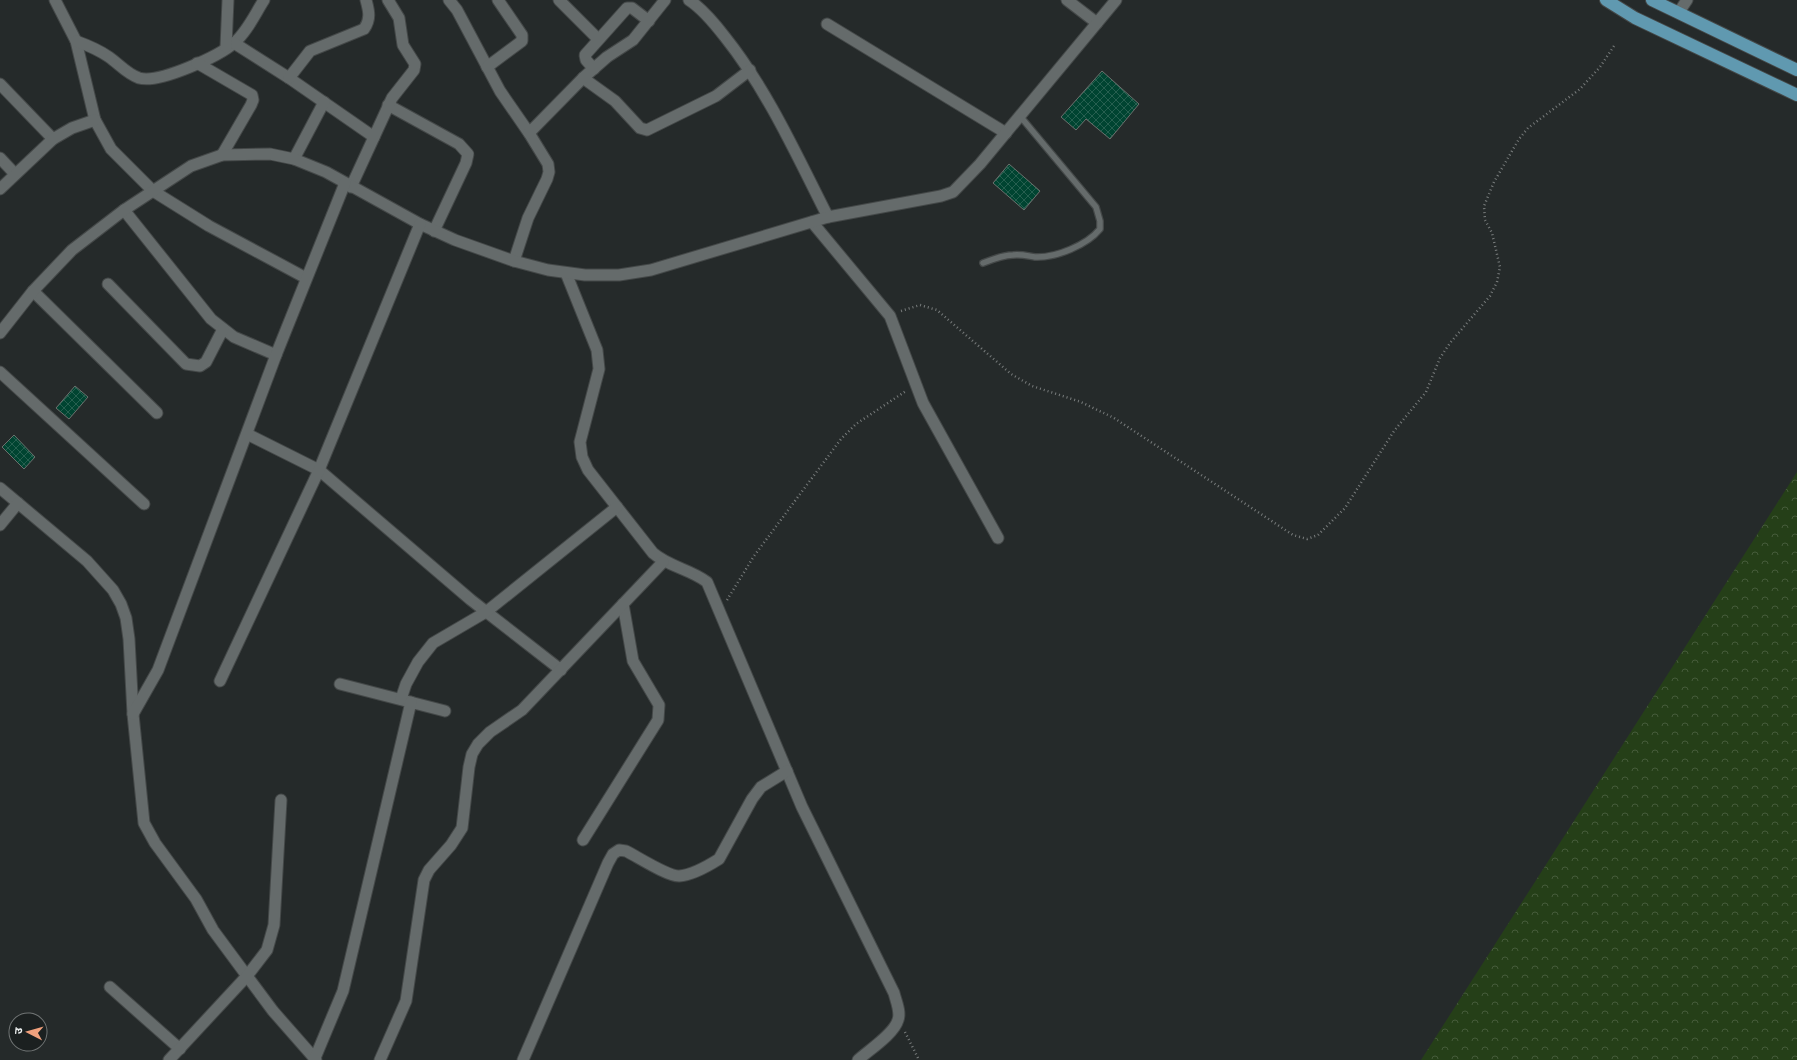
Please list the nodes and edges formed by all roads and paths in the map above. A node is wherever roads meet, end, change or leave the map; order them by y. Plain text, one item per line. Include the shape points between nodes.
1 (55, 0) edge
2 (228, 0) edge
3 (264, 0) edge
4 (366, 0) edge
5 (388, 0) edge
6 (449, 0) edge
7 (498, 0) edge
8 (559, 0) edge
9 (666, 0) edge
10 (1066, 0) edge
11 (1116, 0) edge
12 (1606, 0) edge
13 (1652, 0) edge
14 (1687, 0) edge
15 (695, 2) edge
16 (1679, 12) junction
17 (649, 21) junction
18 (1097, 23) junction
19 (827, 24) dead end
20 (598, 39) junction
21 (76, 41) junction
22 (230, 45) junction
23 (1614, 46) dead end
24 (197, 63) junction
25 (488, 67) junction
26 (594, 68) junction
27 (750, 70) junction
28 (1797, 70) edge
29 (289, 78) junction
30 (583, 78) junction
31 (0, 84) edge
32 (1797, 95) edge
33 (324, 102) junction
34 (388, 105) junction
35 (1020, 116) junction
36 (95, 120) junction
37 (529, 132) junction
38 (1006, 132) junction
39 (374, 137) junction
40 (53, 139) junction
41 (222, 155) junction
42 (0, 158) edge
43 (294, 159) junction
44 (15, 174) junction
45 (348, 185) junction
46 (0, 189) edge
47 (152, 191) junction
48 (124, 210) junction
49 (828, 217) junction
50 (812, 222) junction
51 (420, 224) junction
52 (434, 231) junction
53 (514, 261) junction
54 (983, 263) dead end
55 (566, 273) junction
56 (306, 278) junction
57 (108, 284) dead end
58 (33, 291) junction
59 (890, 316) junction
60 (223, 329) junction
61 (0, 332) edge
62 (276, 355) junction
63 (0, 372) edge
64 (915, 386) junction
65 (157, 413) dead end
66 (247, 434) junction
67 (319, 470) junction
68 (0, 488) edge
69 (18, 503) junction
70 (144, 504) dead end
71 (617, 507) junction
72 (0, 525) edge
73 (998, 538) dead end
74 (663, 562) junction
75 (623, 604) junction
76 (486, 612) junction
77 (719, 612) junction
78 (561, 670) junction
79 (220, 681) dead end
80 (340, 684) dead end
81 (406, 701) junction
82 (445, 711) dead end
83 (133, 714) junction
84 (787, 771) junction
85 (281, 800) dead end
86 (583, 840) dead end
87 (247, 976) junction
88 (110, 987) dead end
89 (899, 1020) junction
90 (180, 1048) junction
91 (316, 1059) edge
92 (169, 1060) edge
93 (380, 1060) edge
94 (523, 1060) edge
95 (858, 1060) edge
96 (918, 1060) edge

1 - 21 street
2 - 22 street
3 - 22 street via 243,33
4 - 29 street via 369,12 364,29 310,51
5 - 34 street via 399,18 403,45 415,64 409,78
6 - 25 street
7 - 25 street via 522,35 522,41
8 - 20 street
9 - 17 street
10 - 18 street
11 - 18 street
12 - 32 main road via 1635,18
13 - 16 main road
14 - 16 street
15 - 27 street via 717,26
16 - 28 main road
17 - 20 street via 632,8 627,8
17 - 26 street via 633,40
18 - 35 street
19 - 38 street
20 - 26 street via 585,55 586,60
21 - 24 street via 109,57 130,74 140,78 162,77
21 - 36 street
22 - 24 street
22 - 29 street
23 - 59 path via 1600,67 1580,89 1528,128 1511,151 1484,206 1485,220 1492,233 1500,267 1497,282 1490,296 1466,322 1440,358 1426,392 1394,431 1345,508 1318,535 1307,539 1293,535 1114,418 1081,402 1021,381 937,310 920,305
24 - 41 street via 252,95 251,105
25 - 37 street via 506,102
26 - 30 street
27 - 30 street via 716,96 647,130 640,128 615,101
27 - 49 street via 791,143
29 - 33 street
30 - 37 street
31 - 40 street
33 - 39 street
33 - 43 street
34 - 39 street
34 - 52 street via 459,144 468,154
35 - 38 street
35 - 54 lane via 1096,207 1100,229 1086,242 1058,253 1035,257 1013,255
36 - 40 street via 72,128
36 - 47 street via 111,149
37 - 53 street via 550,172 528,218
38 - 49 street via 953,192
39 - 45 street
40 - 44 street
41 - 43 street via 270,154
41 - 47 street via 191,166
42 - 44 street
43 - 45 street via 326,172
44 - 46 street
45 - 51 street
45 - 56 street
47 - 48 street
47 - 56 street via 209,226
48 - 58 street via 72,250
48 - 60 street via 199,305
49 - 50 street
50 - 55 street via 651,270 619,275
50 - 59 street
51 - 52 street
51 - 67 street
52 - 53 street
53 - 55 street
55 - 71 street via 597,350 599,369 580,442 582,457 588,470
56 - 62 street
57 - 60 street via 186,364 200,366 206,362
58 - 61 street
58 - 65 street
59 - 64 street
60 - 62 street via 234,337
62 - 66 street
63 - 70 street
64 - 73 street
64 - 77 path via 856,424 842,438 754,556
66 - 67 street
66 - 83 street via 158,670
67 - 76 street
67 - 79 street
68 - 69 street
69 - 72 street
69 - 83 street via 86,562 113,590 121,604 129,639
71 - 74 street
71 - 76 street
74 - 75 street
74 - 77 street via 696,574 706,582
75 - 78 street
75 - 86 street via 633,661 659,705 660,713
76 - 78 street
76 - 81 street via 433,643 418,662 406,684
77 - 84 street
78 - 93 street via 522,710 483,738 472,754 465,790 466,810 462,828 424,880 406,1001
80 - 81 street
81 - 82 street
81 - 91 street via 343,991
83 - 87 street via 144,823 155,843 196,899 213,930
84 - 89 street via 802,807 894,993
84 - 94 street via 761,787 719,858 710,865 678,876 626,851 619,850 613,854
85 - 87 street via 274,925 267,950
87 - 90 street
87 - 91 street via 273,1011
88 - 90 street
89 - 95 street via 890,1032
89 - 96 path
90 - 92 street

